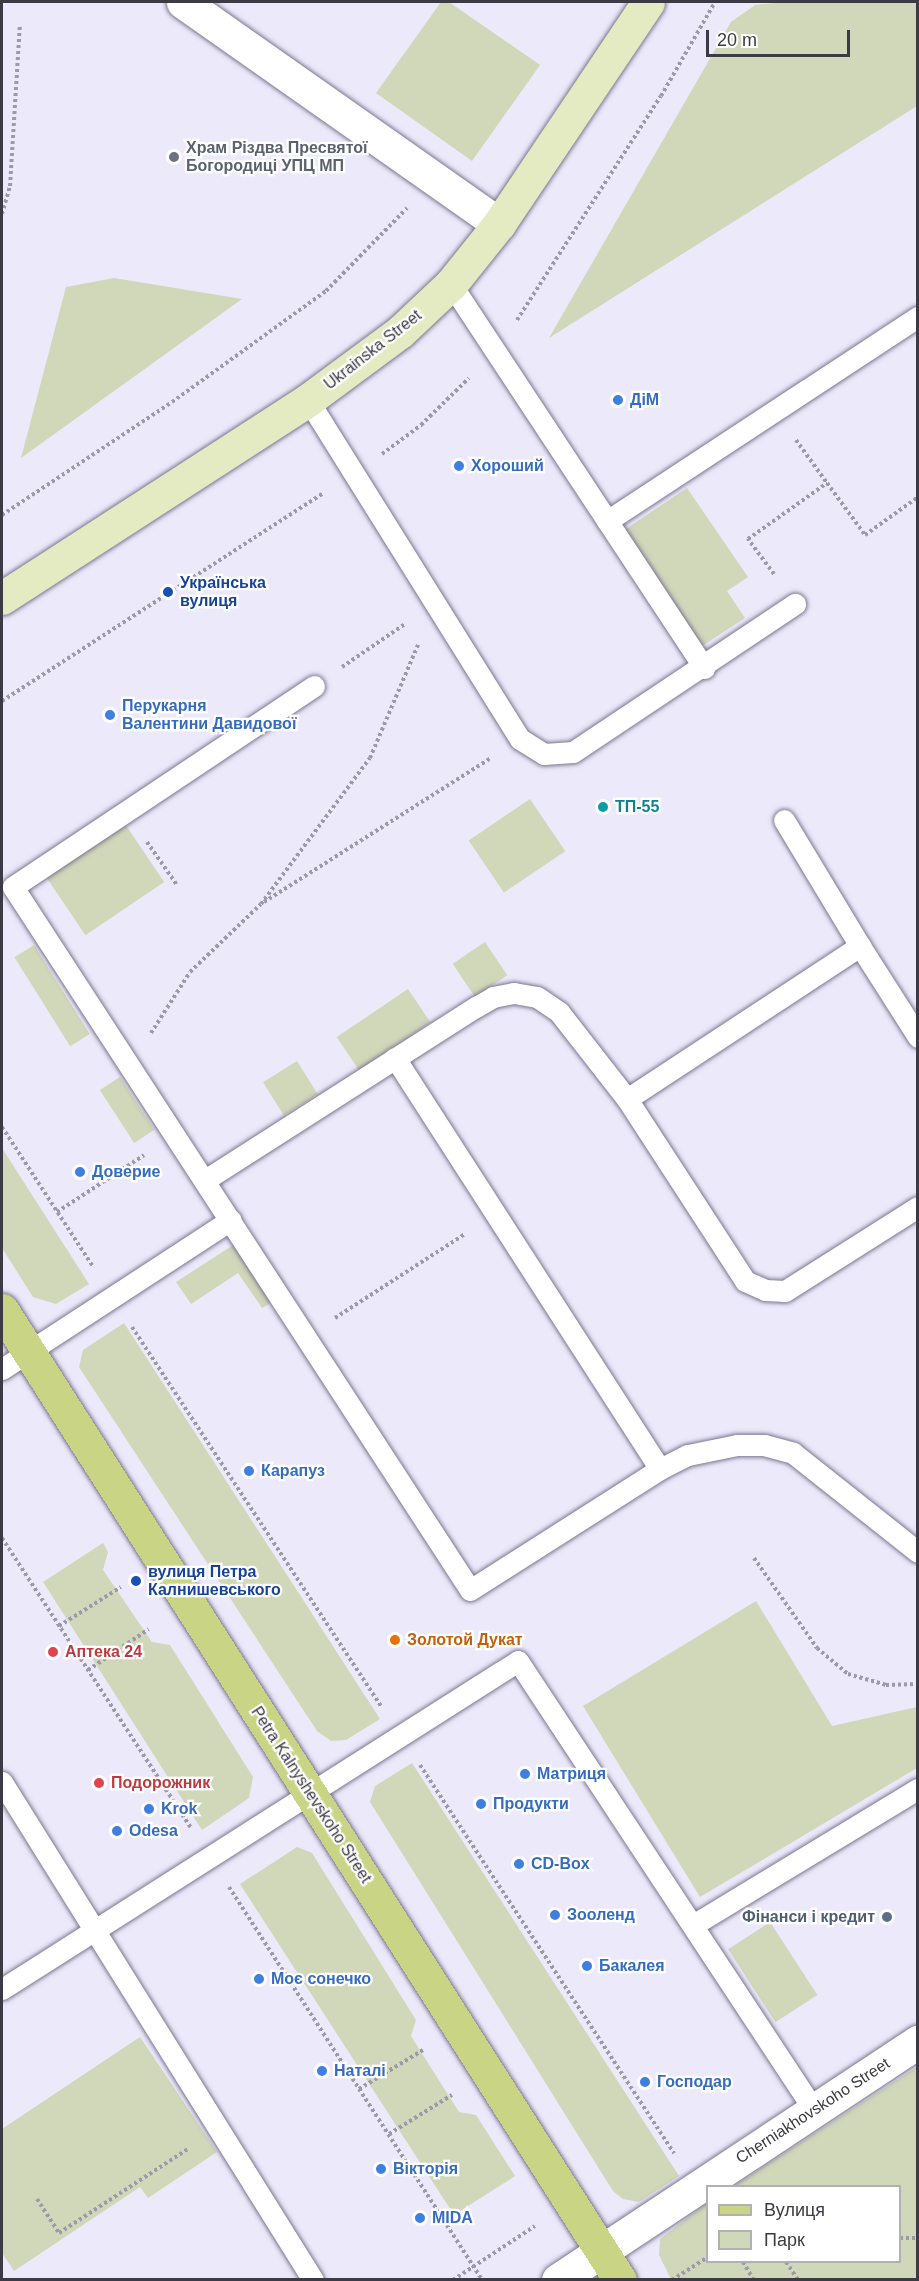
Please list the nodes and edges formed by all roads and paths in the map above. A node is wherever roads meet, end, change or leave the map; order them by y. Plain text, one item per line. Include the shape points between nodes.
1 (183, 2) edge
2 (648, 2) edge
3 (20, 24) dead end
4 (431, 177) junction
5 (2, 214) edge
6 (499, 224) junction
7 (451, 284) junction
8 (918, 317) edge
9 (308, 400) junction
10 (775, 411) junction
11 (827, 483) junction
12 (918, 497) edge
13 (2, 515) edge
14 (607, 521) junction
15 (2, 598) edge
16 (435, 603) junction
17 (795, 604) joint
18 (704, 668) junction
19 (314, 686) joint
20 (520, 739) junction
21 (126, 811) junction
22 (784, 820) dead end
23 (7, 879) edge
24 (177, 885) dead end
25 (261, 904) junction
26 (860, 946) junction
27 (917, 1033) edge
28 (395, 1058) junction
29 (131, 1066) junction
30 (627, 1098) junction
31 (2, 1127) edge
32 (176, 1135) junction
33 (205, 1180) junction
34 (918, 1207) edge
35 (57, 1212) junction
36 (495, 1214) junction
37 (231, 1220) junction
38 (113, 1298) junction
39 (2, 1310) edge
40 (307, 1336) junction
41 (15, 1361) edge
42 (660, 1469) junction
43 (2, 1538) edge
44 (918, 1552) edge
45 (754, 1558) dead end
46 (121, 1587) dead end
47 (59, 1626) junction
48 (149, 1629) dead end
49 (88, 1670) junction
50 (918, 1684) edge
51 (401, 1736) junction
52 (2, 1782) edge
53 (918, 1789) edge
54 (311, 1795) junction
55 (10, 1813) edge
56 (211, 1858) junction
57 (693, 1926) junction
58 (94, 1930) junction
59 (2, 1989) edge
60 (918, 2042) edge
61 (426, 2048) dead end
62 (359, 2089) junction
63 (455, 2093) dead end
64 (814, 2110) junction
65 (219, 2129) junction
66 (389, 2134) junction
67 (697, 2188) junction
68 (37, 2199) dead end
69 (572, 2205) junction
70 (901, 2238) edge
71 (918, 2238) edge
72 (601, 2251) junction
73 (706, 2258) edge
74 (743, 2263) edge
75 (787, 2263) edge
76 (474, 2266) junction
77 (313, 2280) edge
78 (453, 2280) edge
79 (482, 2280) edge
80 (558, 2280) edge
81 (620, 2280) edge
82 (672, 2280) edge
83 (754, 2280) edge
84 (798, 2280) edge

1 - 4 street
2 - 6 main road, Ukrainska Street
3 - 5 path via 10,186
4 - 6 street
4 - 13 path via 393,227 326,291 172,402
6 - 7 main road, Ukrainska Street
7 - 9 main road, Ukrainska Street via 400,332
7 - 14 lane
8 - 10 lane
9 - 15 main road, Ukrainska Street
9 - 16 lane
10 - 11 path
10 - 14 lane
11 - 12 path via 865,535
11 - 17 path via 748,539
14 - 18 lane
16 - 19 path
16 - 20 lane
16 - 25 path via 370,758
17 - 18 lane
18 - 20 lane via 573,752 544,754
19 - 21 lane
20 - 25 path
21 - 23 lane
21 - 24 path
22 - 26 lane
23 - 29 lane
25 - 29 path via 190,972
26 - 27 lane
26 - 30 lane
28 - 30 lane via 493,997 514,993 537,997 558,1012
28 - 33 lane
28 - 36 lane
29 - 32 lane
30 - 34 lane via 745,1281 765,1290 785,1291
31 - 35 path
32 - 33 lane
32 - 35 path
33 - 37 lane
35 - 38 path
36 - 40 path
36 - 42 lane
37 - 38 lane
37 - 40 lane
38 - 41 lane
38 - 51 path
39 - 41 main road, Petra Kalnyshevskoho Street
40 - 42 lane via 470,1590
41 - 54 main road, Petra Kalnyshevskoho Street
42 - 44 lane via 712,1447 764,1445 793,1453
43 - 47 path
45 - 50 path via 817,1648 848,1674 886,1685
46 - 47 path
47 - 49 path
48 - 49 path
49 - 56 path
51 - 54 lane
51 - 57 lane via 518,1661
51 - 67 path
52 - 55 lane
53 - 57 lane
54 - 56 lane
54 - 69 main road, Petra Kalnyshevskoho Street
55 - 58 lane
56 - 58 lane
56 - 62 path
57 - 64 lane
58 - 59 lane
58 - 65 lane
60 - 64 street, Cherniakhovskoho Street
61 - 62 path
62 - 66 path
63 - 66 path
64 - 67 street, Cherniakhovskoho Street
65 - 68 path via 59,2233
65 - 77 lane
66 - 76 path
67 - 72 street, Cherniakhovskoho Street
69 - 72 main road, Petra Kalnyshevskoho Street
69 - 76 path
70 - 71 path
72 - 80 street, Cherniakhovskoho Street
72 - 81 main road, Petra Kalnyshevskoho Street
73 - 82 path
74 - 83 path
75 - 84 path
76 - 78 path
76 - 79 path

